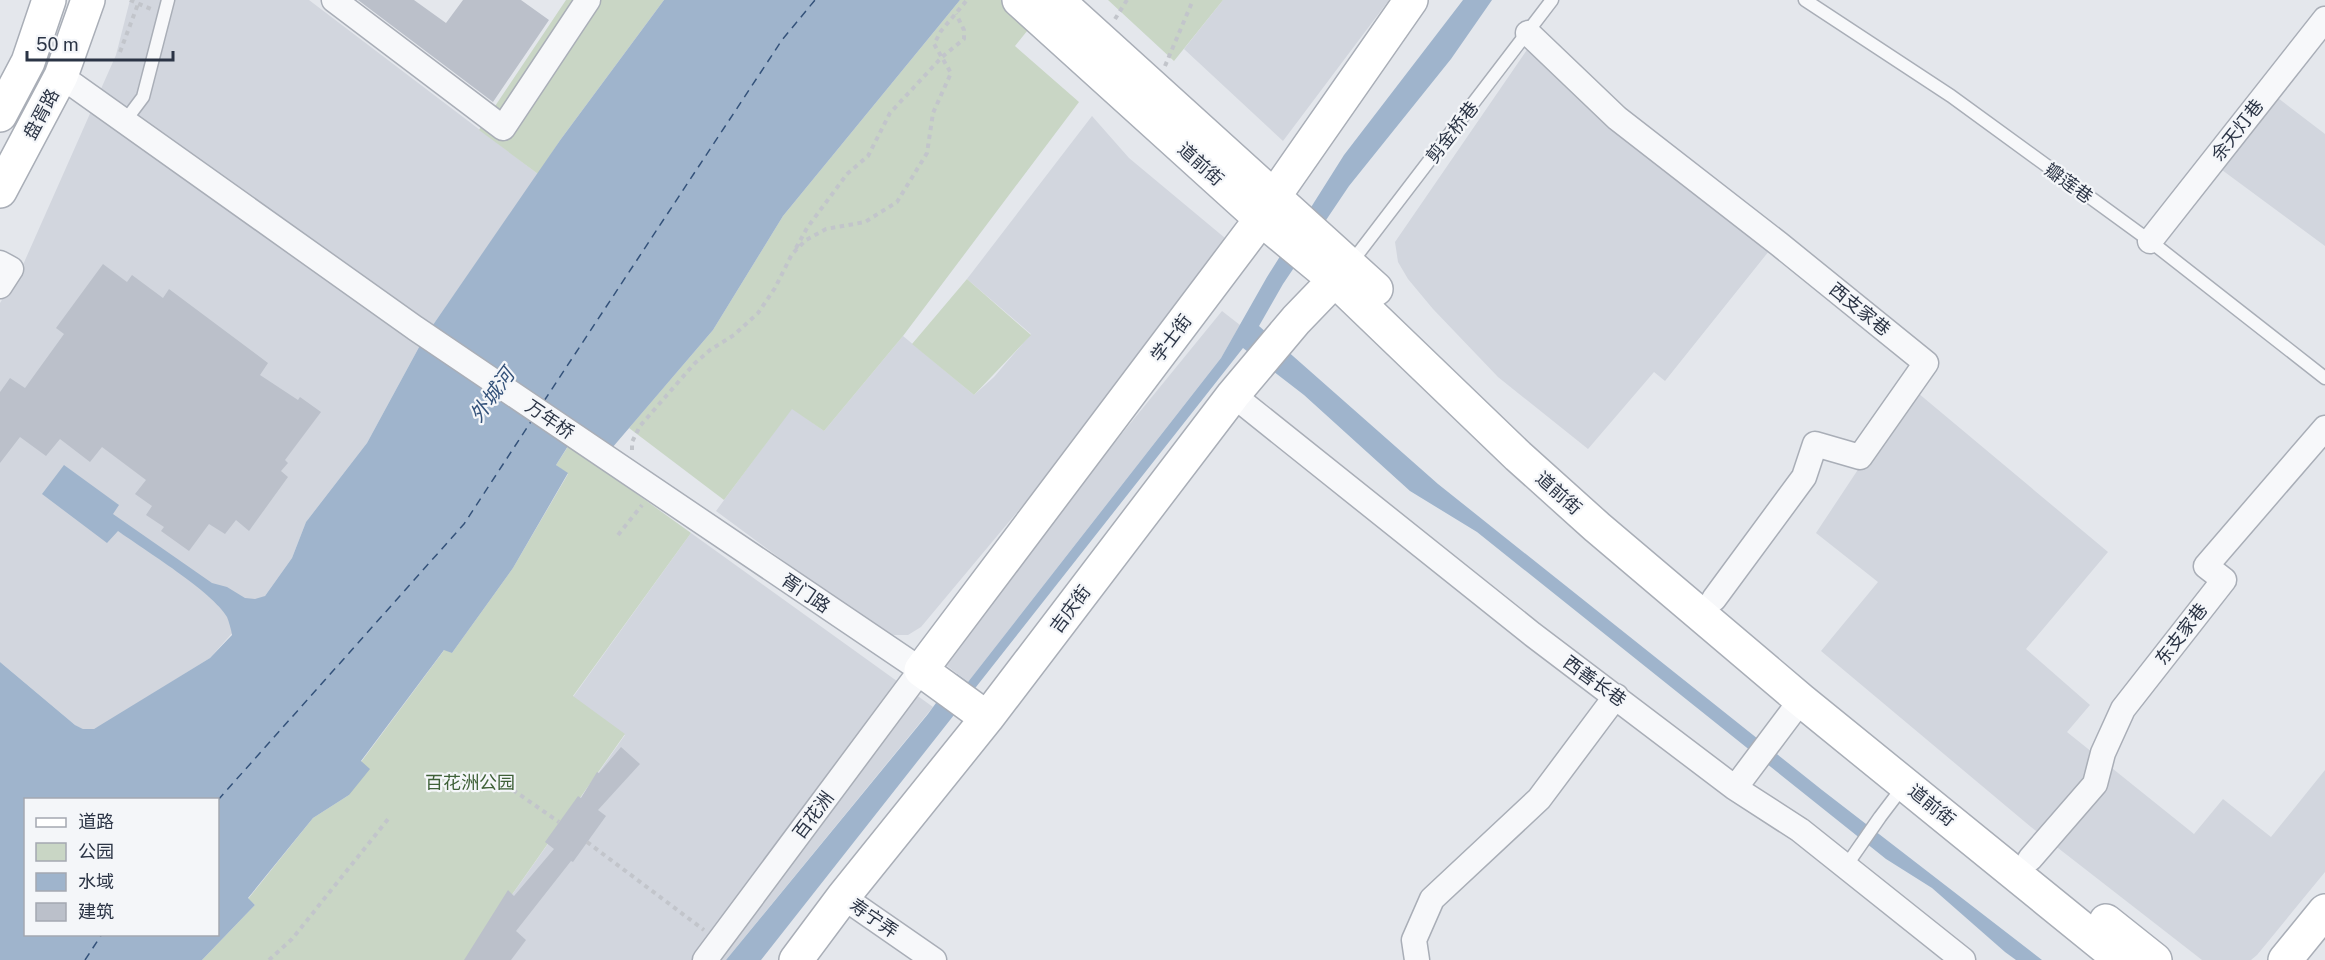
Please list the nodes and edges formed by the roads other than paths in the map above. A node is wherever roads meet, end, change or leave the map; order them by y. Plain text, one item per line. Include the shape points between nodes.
1 (49, 0) edge
2 (88, 0) edge
3 (168, 0) edge
4 (334, 0) edge
5 (588, 0) edge
6 (1019, 0) edge
7 (1057, 0) edge
8 (1411, 0) edge
9 (1552, 0) edge
10 (1805, 0) edge
11 (2325, 19) edge
12 (1528, 33) junction
13 (61, 75) junction
14 (0, 115) edge
15 (125, 122) junction
16 (0, 191) edge
17 (1278, 216) junction
18 (2150, 242) junction
19 (0, 262) edge
20 (1343, 272) junction
21 (0, 286) edge
22 (2325, 378) edge
23 (1233, 395) junction
24 (2325, 428) edge
25 (626, 471) joint
26 (1714, 598) junction
27 (929, 677) junction
28 (1616, 696) junction
29 (1801, 700) junction
30 (982, 715) junction
31 (1906, 784) junction
32 (1735, 788) junction
33 (2030, 859) junction
34 (1846, 866) junction
35 (843, 897) junction
36 (2325, 911) edge
37 (712, 951) edge
38 (796, 960) edge
39 (934, 960) edge
40 (1417, 960) edge
41 (1963, 960) edge
42 (2121, 960) edge
43 (2155, 960) edge
44 (2285, 960) edge

1 - 14 main road, 盘胥路 via 28,62
2 - 13 main road, 盘胥路
3 - 15 lane via 143,97
4 - 5 street via 503,128
6 - 17 main road, 道前街
7 - 17 main road, 道前街 via 1155,88
8 - 17 main road, 学士街
9 - 12 lane, 剪金桥巷
10 - 18 lane, 瓣莲巷 via 1951,96
11 - 18 street, 余天灯巷
12 - 20 lane, 剪金桥巷
12 - 26 street, 西支家巷 via 1617,118 1926,363 1860,457 1815,444 1803,477
13 - 15 street, 万年桥
13 - 16 main road, 盘胥路
15 - 25 street, 万年桥 via 415,328
17 - 20 main road, 道前街
17 - 27 main road, 学士街
18 - 22 lane, 瓣莲巷
19 - 21 street via 11,269
20 - 23 main road, 吉庆街 via 1296,320
20 - 26 main road, 道前街
20 - 29 main road, 道前街 via 1518,456
23 - 28 street, 西善长巷 via 1532,634
23 - 30 main road, 吉庆街
24 - 33 street, 东支家巷 via 2206,566 2224,580 2123,709 2103,753 2095,784
25 - 27 street, 胥门路
26 - 33 main road, 道前街
27 - 30 main road, 胥门路
27 - 37 street, 百花洲
28 - 32 street, 西善长巷
28 - 40 street via 1539,799 1432,899 1414,940
29 - 31 main road, 道前街
29 - 32 street
30 - 35 main road, 吉庆街
31 - 34 lane
31 - 42 main road, 道前街
32 - 34 street, 西善长巷 via 1800,830
33 - 43 main road, 道前街
34 - 41 street, 西善长巷
35 - 38 main road, 吉庆街
35 - 39 street, 寿宁弄
36 - 44 main road

